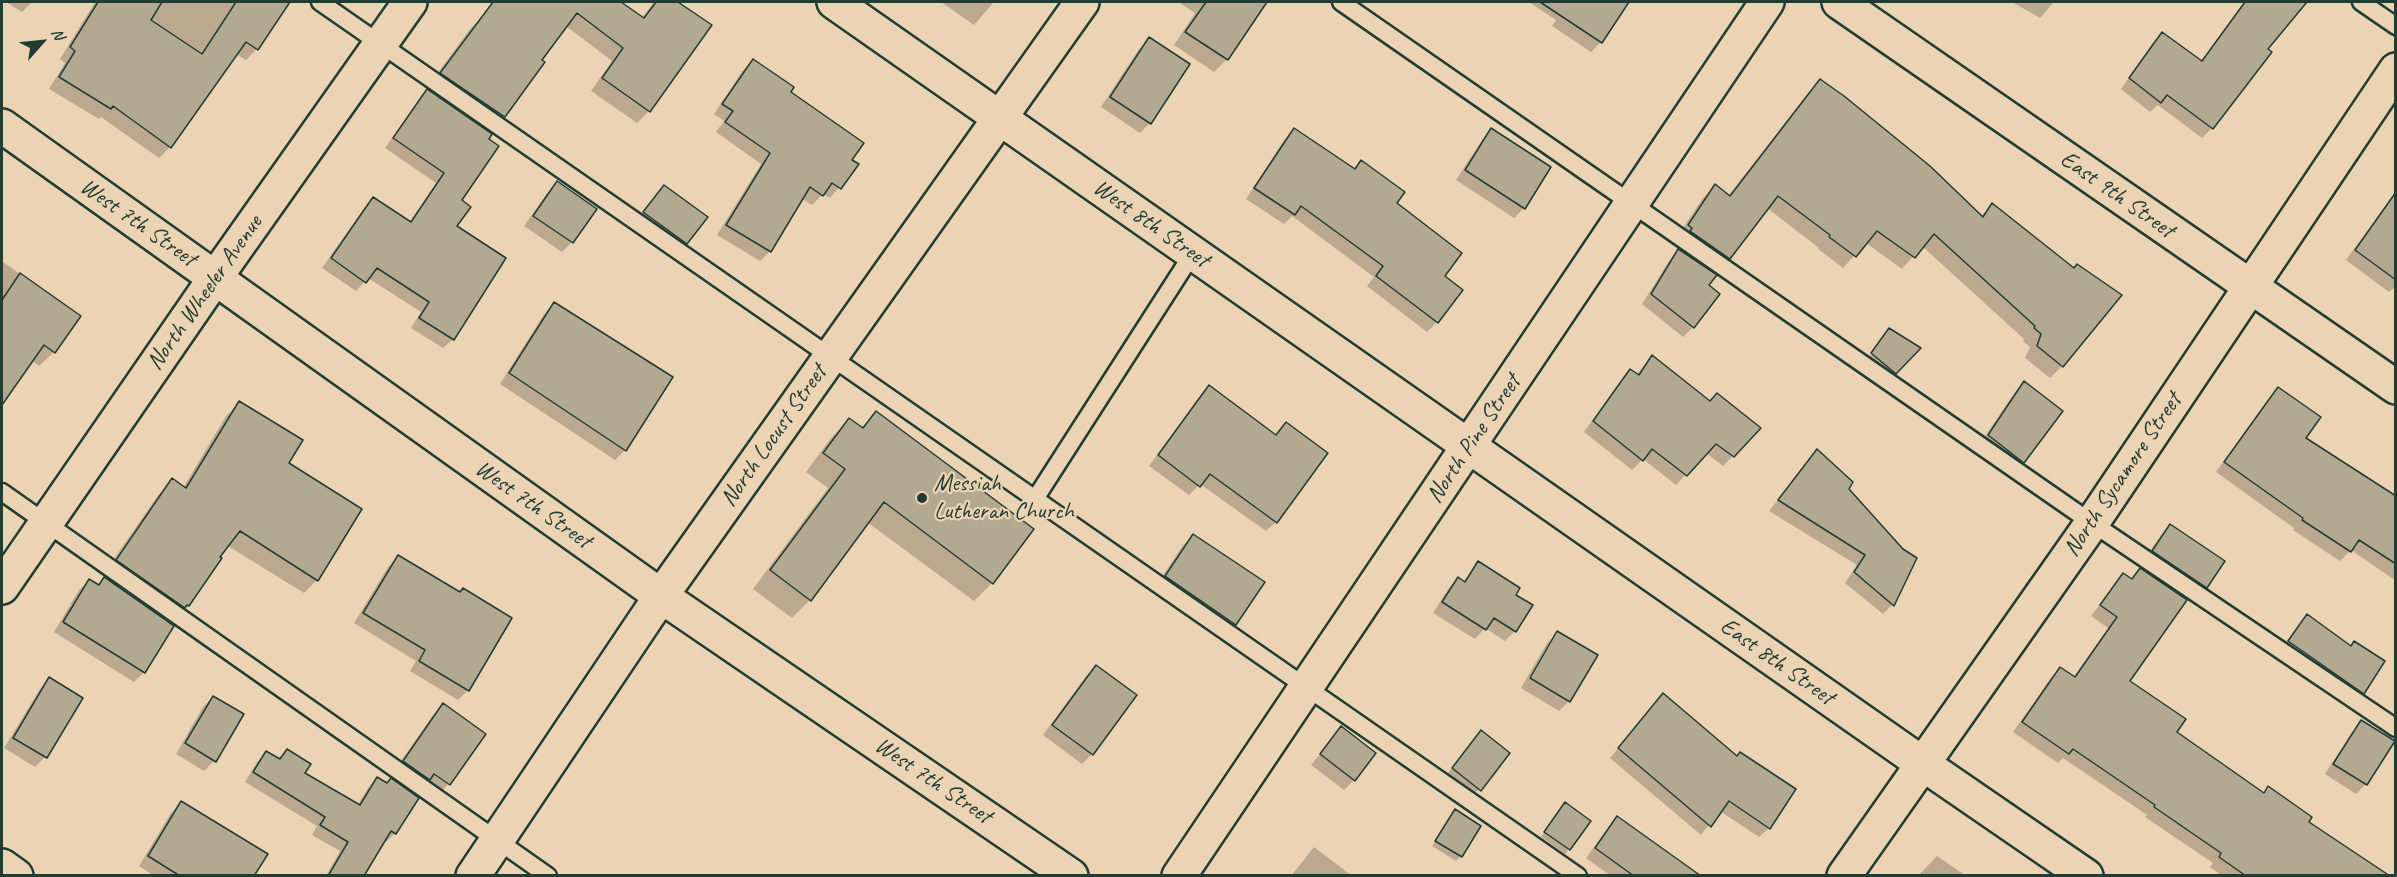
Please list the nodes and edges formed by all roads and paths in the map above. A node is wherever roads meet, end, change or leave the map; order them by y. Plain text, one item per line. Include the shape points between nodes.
1 (320, 2) edge
2 (410, 2) edge
3 (834, 2) edge
4 (1083, 2) edge
5 (1341, 2) edge
6 (1767, 2) edge
7 (1839, 2) edge
8 (2361, 2) edge
9 (2396, 26) edge
10 (381, 44) junction
11 (2396, 70) edge
12 (1000, 118) junction
13 (2, 126) edge
14 (1632, 203) junction
15 (1193, 254) junction
16 (215, 278) junction
17 (2250, 287) junction
18 (831, 357) junction
19 (2396, 387) edge
20 (1469, 446) junction
21 (2, 492) edge
22 (1035, 499) junction
23 (44, 522) junction
24 (2092, 523) junction
25 (2, 587) edge
26 (661, 596) junction
27 (1307, 688) junction
28 (2396, 728) edge
29 (1923, 764) junction
30 (497, 841) junction
31 (2, 866) edge
32 (16, 876) edge
33 (473, 876) edge
34 (548, 876) edge
35 (1071, 876) edge
36 (1179, 876) edge
37 (1578, 876) edge
38 (1844, 876) edge
39 (2086, 876) edge

1 - 10 lane
2 - 10 street, North Wheeler Avenue
3 - 12 street, West 8th Street
4 - 12 street, North Locust Street
5 - 14 lane
6 - 14 street, North Pine Street
7 - 17 street, East 9th Street
8 - 9 lane
10 - 16 street, North Wheeler Avenue
10 - 18 lane
11 - 17 street, North Sycamore Street
12 - 15 street, West 8th Street
12 - 18 street, North Locust Street
13 - 16 street, West 7th Street
14 - 20 street, North Pine Street
14 - 24 lane
15 - 20 street, West 8th Street
15 - 22 lane
16 - 23 street, North Wheeler Avenue
16 - 26 street, West 7th Street
17 - 19 street, East 9th Street
17 - 24 street, North Sycamore Street
18 - 22 lane
18 - 26 street, North Locust Street
20 - 27 street, North Pine Street
20 - 29 street, East 8th Street
21 - 23 lane
22 - 27 lane
23 - 25 street, North Wheeler Avenue
23 - 30 lane
24 - 28 lane
24 - 29 street, North Sycamore Street
26 - 30 street, North Locust Street
26 - 35 street, West 7th Street
27 - 36 street, North Pine Street
27 - 37 lane
29 - 38 street, North Sycamore Street
29 - 39 street, East 8th Street
30 - 33 street, North Locust Street
30 - 34 lane
31 - 32 street

